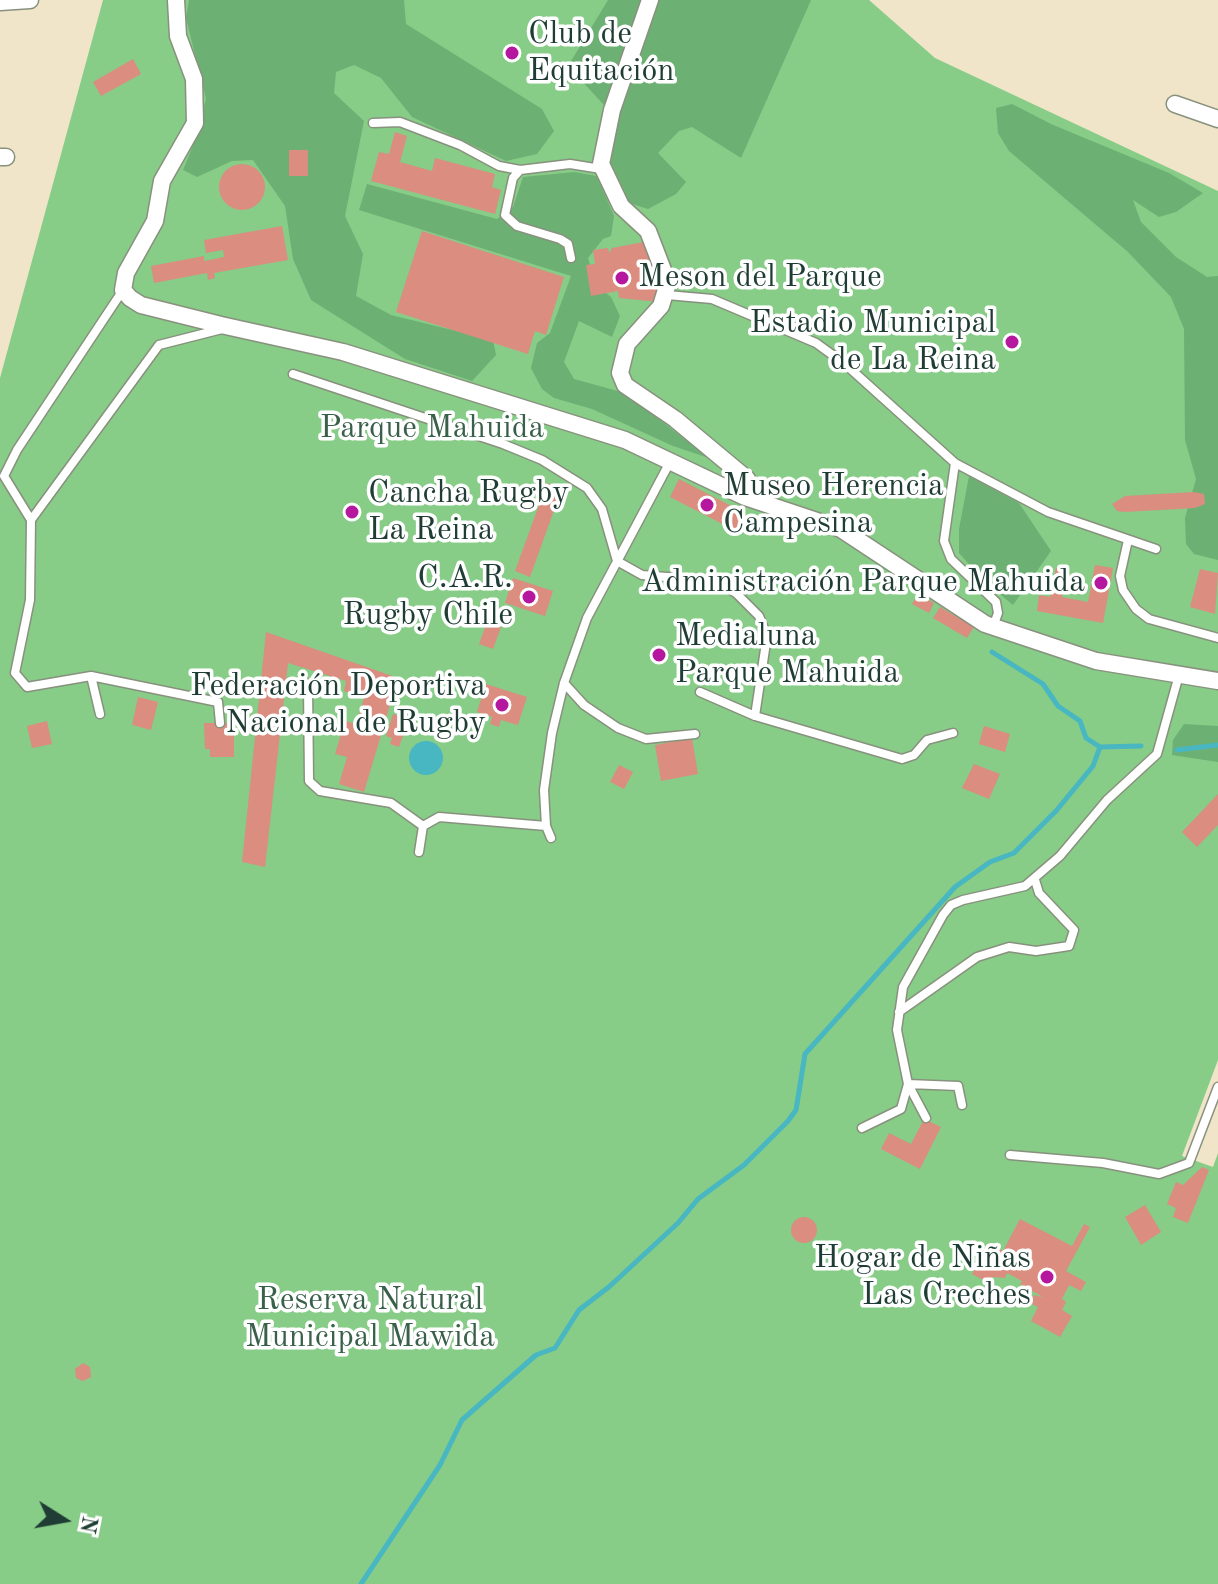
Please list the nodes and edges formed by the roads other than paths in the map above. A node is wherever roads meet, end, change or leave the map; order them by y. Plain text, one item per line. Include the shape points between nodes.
1 (30, 0) edge
2 (176, 0) edge
3 (650, 0) edge
4 (0, 2) edge
5 (1175, 104) dead end
6 (1218, 119) edge
7 (373, 123) dead end
8 (603, 169) junction
9 (520, 170) junction
10 (571, 258) dead end
11 (123, 290) junction
12 (667, 295) junction
13 (231, 327) junction
14 (293, 374) dead end
15 (670, 461) junction
16 (955, 463) junction
17 (745, 497) junction
18 (31, 520) junction
19 (1128, 540) junction
20 (1156, 549) dead end
21 (617, 561) junction
22 (993, 627) junction
23 (1218, 638) edge
24 (1179, 675) junction
25 (91, 676) junction
26 (1218, 681) edge
27 (564, 683) junction
28 (308, 684) dead end
29 (700, 692) dead end
30 (100, 714) dead end
31 (755, 716) junction
32 (220, 723) dead end
33 (953, 733) dead end
34 (695, 734) dead end
35 (423, 826) junction
36 (546, 826) junction
37 (551, 838) dead end
38 (419, 852) dead end
39 (1035, 880) junction
40 (899, 1012) junction
41 (908, 1084) junction
42 (1218, 1087) edge
43 (962, 1105) dead end
44 (926, 1118) dead end
45 (862, 1128) dead end
46 (1010, 1155) dead end

1 - 4 street
2 - 11 street via 178,36 194,79 195,123 162,181 155,221 131,258
3 - 8 street via 612,110
5 - 6 street
7 - 9 lane via 400,122 499,166
8 - 9 lane via 570,164
8 - 12 street via 621,206 648,231 660,255
9 - 10 lane via 513,178 505,215 517,226 568,244
11 - 13 street via 141,305
11 - 18 lane via 4,476
12 - 16 lane via 712,299 816,343
12 - 17 street via 627,344 620,373 625,385 747,479
13 - 15 street via 343,352 625,440
13 - 18 lane via 159,345
14 - 21 lane via 503,444 573,477 602,509
15 - 17 street
15 - 21 lane
16 - 19 lane via 1048,512
16 - 22 lane via 944,541 951,559 996,602
17 - 22 street via 841,529
18 - 25 lane via 30,600 15,673 27,687
19 - 20 lane
19 - 23 lane via 1120,576 1136,609 1149,619
21 - 27 lane via 587,618
21 - 31 lane via 642,575 716,581 759,616 767,636
22 - 24 street via 1096,661
24 - 26 street
24 - 39 lane via 1157,754
25 - 30 lane
25 - 32 lane via 218,702
27 - 34 lane via 584,705 646,739
27 - 36 lane via 546,777
28 - 35 lane via 309,781 320,791 391,803
29 - 31 lane
31 - 33 lane via 902,759 914,755 927,740
35 - 36 lane via 439,817
35 - 38 lane
36 - 37 lane
39 - 40 lane via 951,905 903,987
39 - 40 lane via 1039,893 1074,930 1069,946 1036,951 1009,947 977,957
40 - 41 lane via 899,1049
41 - 43 lane via 958,1086
41 - 44 lane
41 - 45 lane via 901,1109
42 - 46 lane via 1189,1163 1159,1174

